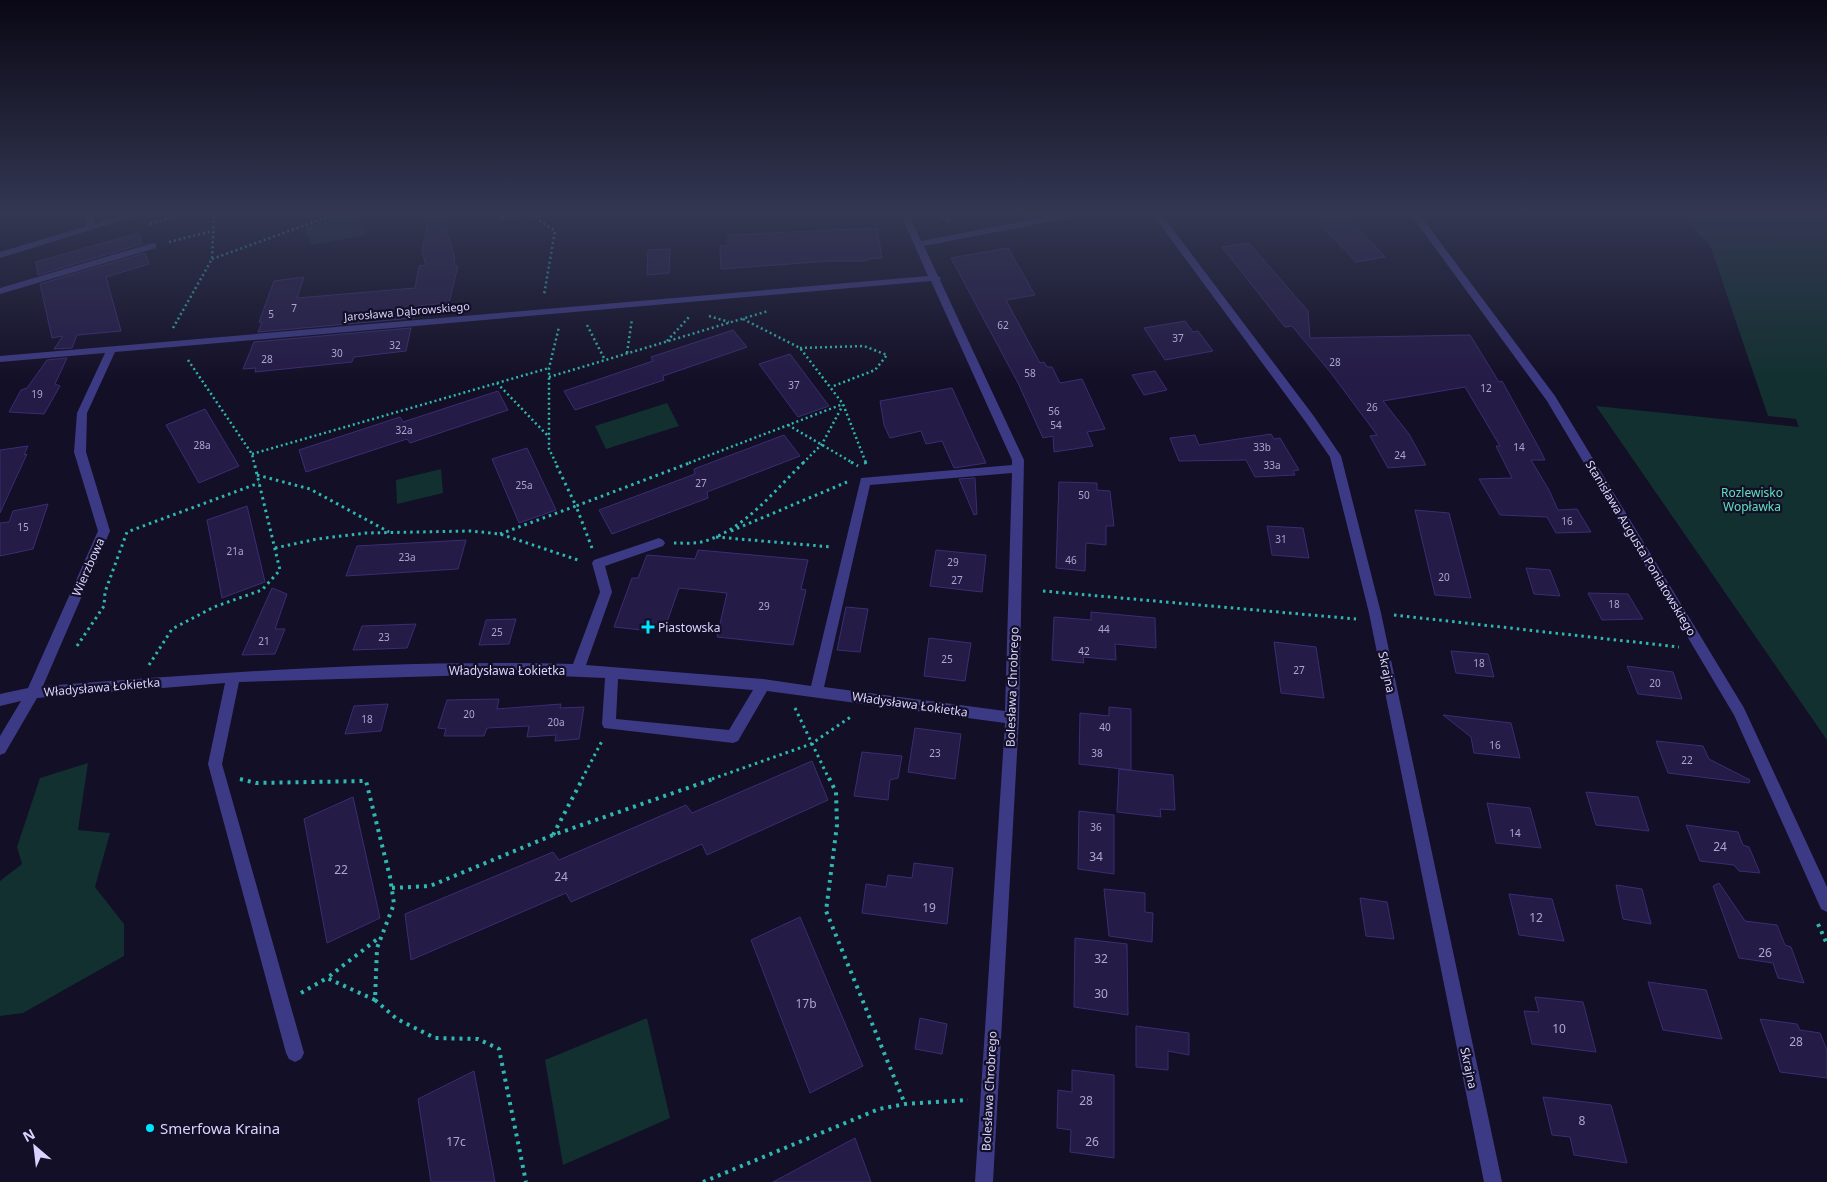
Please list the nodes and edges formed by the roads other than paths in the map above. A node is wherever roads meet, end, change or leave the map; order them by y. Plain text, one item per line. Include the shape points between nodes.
1 (71, 270) edge
2 (932, 270) edge
3 (1198, 270) edge
4 (1456, 270) edge
5 (936, 278) junction
6 (0, 291) edge
7 (112, 348) junction
8 (0, 359) edge
9 (1018, 469) junction
10 (659, 543) road end
11 (578, 670) junction
12 (612, 672) junction
13 (232, 677) junction
14 (763, 685) junction
15 (816, 692) junction
16 (33, 693) junction
17 (0, 700) edge
18 (1012, 718) junction
19 (0, 749) edge
20 (1827, 904) edge
21 (295, 1053) dead end
22 (984, 1182) edge
23 (1492, 1182) edge

1 - 6 street
2 - 5 street, Bolesława Chrobrego
3 - 23 street, Skrajna via 1335,456 1376,621
4 - 20 street, Stanisława Augusta Poniatowskiego via 1551,399 1739,712
5 - 7 street, Jarosława Dąbrowskiego
5 - 9 street, Bolesława Chrobrego via 1018,460
7 - 8 street, Jarosława Dąbrowskiego
7 - 16 street, Wierzbowa via 82,412 80,452 104,531
9 - 15 street via 869,476
9 - 18 street, Bolesława Chrobrego
10 - 11 street via 598,566 606,592
11 - 12 street, Władysława Łokietka
11 - 13 street, Władysława Łokietka via 511,668
12 - 14 street, Władysława Łokietka
12 - 14 street via 609,724 733,737
13 - 16 street, Władysława Łokietka
13 - 21 street via 215,764
14 - 15 street, Władysława Łokietka
15 - 18 street, Władysława Łokietka
16 - 17 street, Władysława Łokietka
16 - 19 street, Wierzbowa
18 - 22 street, Bolesława Chrobrego

